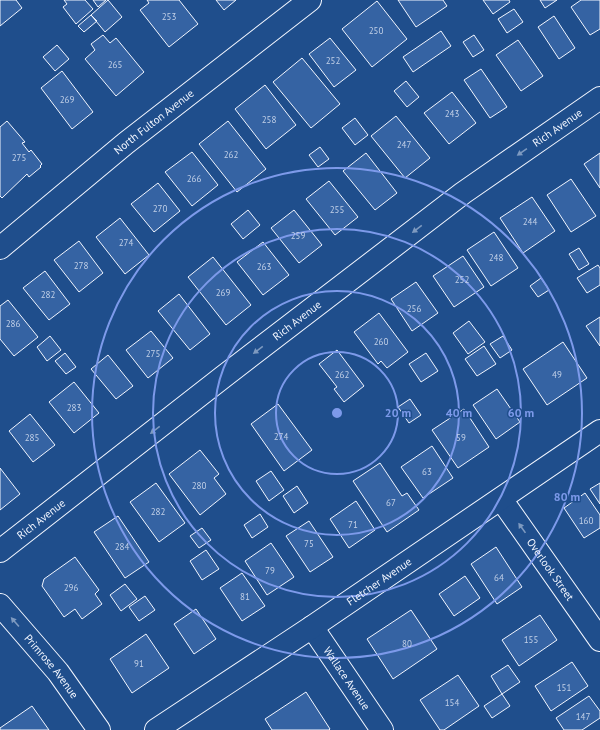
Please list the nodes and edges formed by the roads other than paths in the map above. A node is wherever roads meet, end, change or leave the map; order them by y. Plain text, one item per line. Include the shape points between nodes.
1 (310, 0) edge
2 (600, 98) edge
3 (0, 248) edge
4 (600, 431) edge
5 (501, 499) junction
6 (0, 551) edge
7 (0, 605) edge
8 (312, 627) junction
9 (600, 640) edge
10 (99, 730) edge
11 (156, 730) edge
12 (382, 730) edge

1 - 3 street, North Fulton Avenue via 126,143
2 -> 6 street, Rich Avenue via 463,193
4 - 5 street, Fletcher Avenue
5 - 8 street, Fletcher Avenue
9 -> 5 street, Overlook Street
10 -> 7 street, Primrose Avenue via 58,672
8 - 11 street, Fletcher Avenue
8 - 12 street, Wallace Avenue

